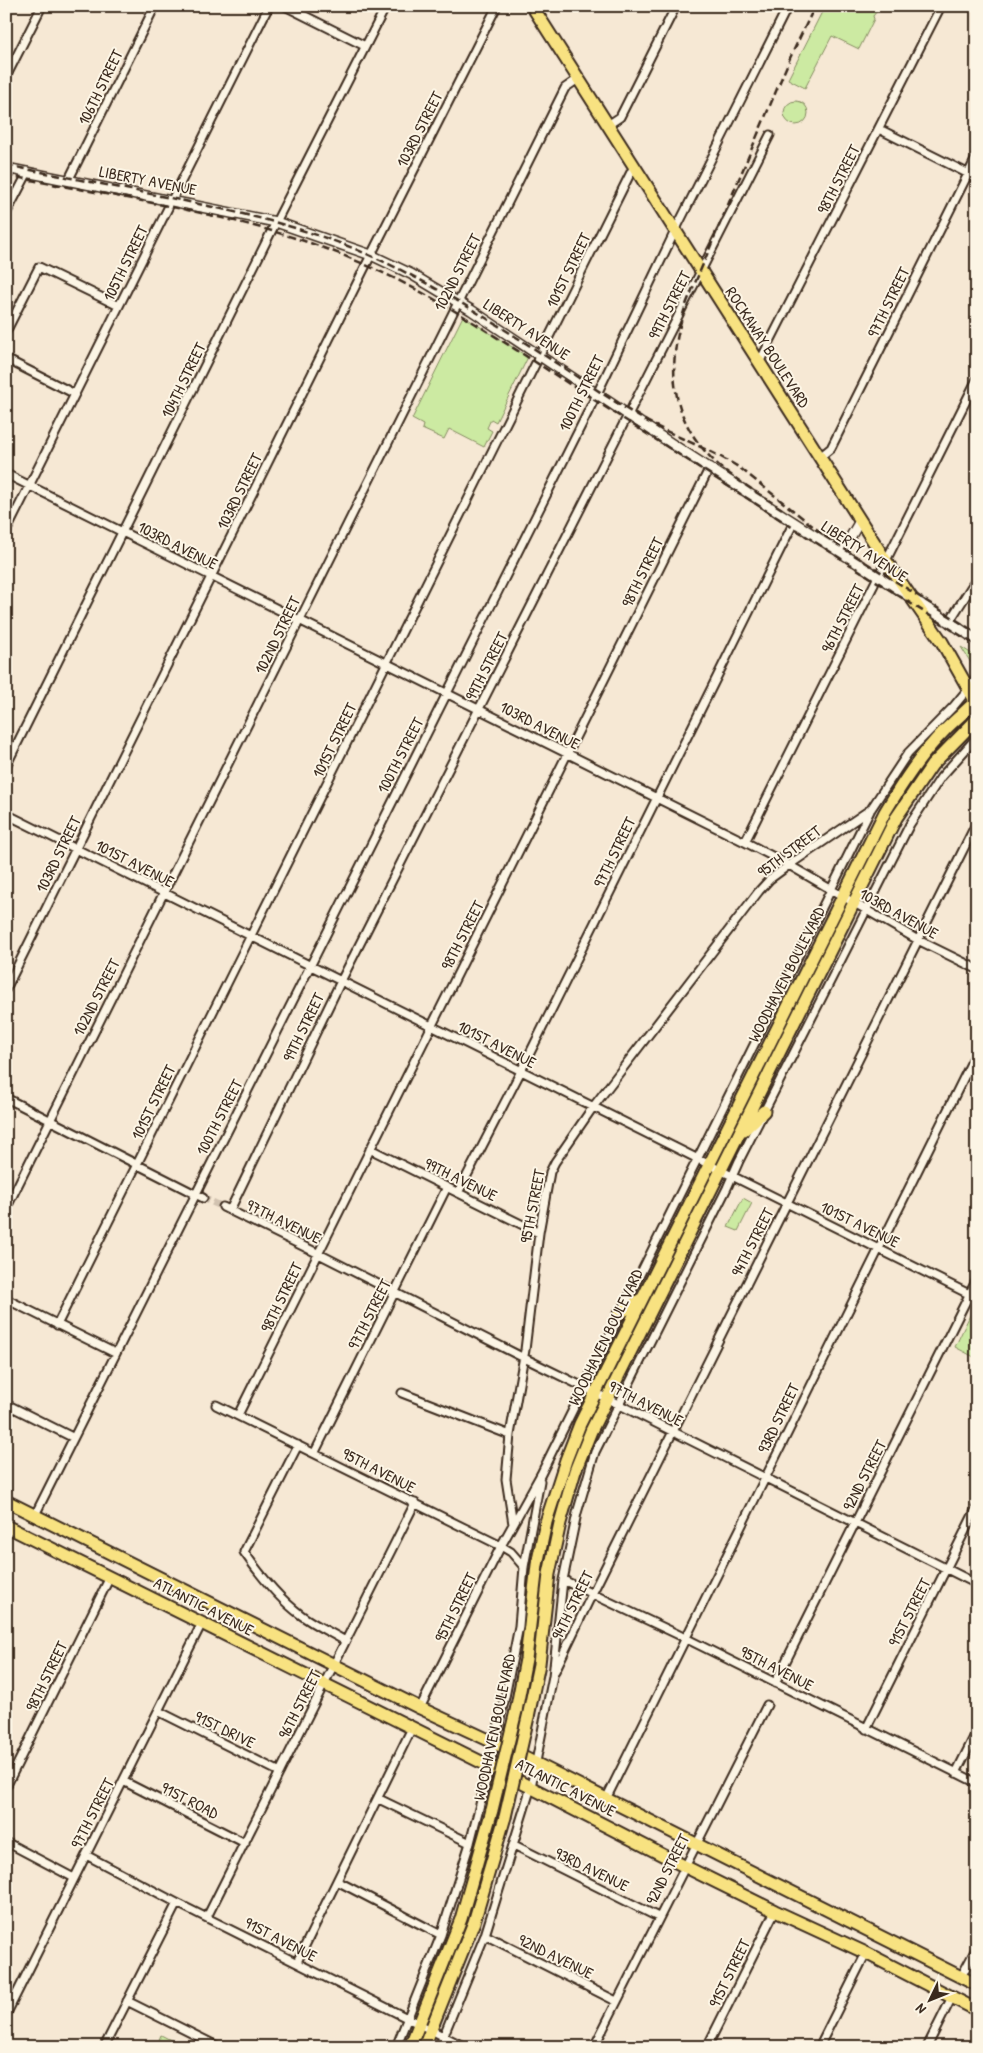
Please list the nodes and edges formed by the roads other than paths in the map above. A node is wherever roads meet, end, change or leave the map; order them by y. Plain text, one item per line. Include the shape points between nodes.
1 (42, 6) edge
2 (155, 6) edge
3 (269, 6) edge
4 (285, 6) edge
5 (386, 6) edge
6 (498, 6) edge
7 (532, 6) edge
8 (676, 6) edge
9 (788, 6) edge
10 (941, 6) edge
11 (365, 46) junction
12 (6, 77) edge
13 (578, 79) junction
14 (608, 125) junction
15 (879, 129) junction
16 (770, 136) dead end
17 (977, 156) edge
18 (634, 166) junction
19 (6, 168) edge
20 (28, 172) junction
21 (968, 174) junction
22 (977, 178) edge
23 (69, 179) junction
24 (172, 200) junction
25 (6, 214) edge
26 (276, 222) junction
27 (675, 231) junction
28 (370, 255) junction
29 (701, 272) junction
30 (458, 302) junction
31 (119, 306) junction
32 (6, 332) edge
33 (542, 356) junction
34 (6, 359) edge
35 (759, 364) junction
36 (977, 379) edge
37 (76, 394) junction
38 (597, 394) junction
39 (628, 415) junction
40 (820, 457) junction
41 (710, 467) junction
42 (6, 474) edge
43 (30, 485) junction
44 (860, 521) junction
45 (794, 522) junction
46 (6, 532) edge
47 (122, 533) junction
48 (841, 553) junction
49 (886, 561) junction
50 (878, 577) junction
51 (212, 578) junction
52 (977, 578) edge
53 (913, 599) junction
54 (300, 620) junction
55 (949, 622) junction
56 (977, 640) edge
57 (387, 664) junction
58 (977, 678) edge
59 (968, 688) junction
60 (446, 693) junction
61 (976, 702) edge
62 (479, 709) junction
63 (977, 719) edge
64 (977, 737) edge
65 (568, 754) junction
66 (6, 766) edge
67 (656, 798) junction
68 (871, 809) junction
69 (6, 814) edge
70 (977, 822) edge
71 (746, 842) junction
72 (76, 849) junction
73 (788, 865) junction
74 (830, 890) junction
75 (164, 893) junction
76 (842, 897) junction
77 (854, 904) junction
78 (865, 910) junction
79 (251, 936) junction
80 (918, 940) junction
81 (310, 966) junction
82 (977, 970) edge
83 (341, 981) junction
84 (6, 989) edge
85 (431, 1026) junction
86 (977, 1051) edge
87 (521, 1071) junction
88 (6, 1098) edge
89 (593, 1107) junction
90 (764, 1111) junction
91 (50, 1120) junction
92 (737, 1137) junction
93 (370, 1148) junction
94 (697, 1159) junction
95 (137, 1165) junction
96 (708, 1165) junction
97 (720, 1171) junction
98 (731, 1176) junction
99 (447, 1187) junction
100 (458, 1192) junction
101 (196, 1194) junction
102 (203, 1198) tunnel mouth
103 (787, 1203) junction
104 (6, 1209) edge
105 (226, 1209) joint
106 (539, 1233) junction
107 (878, 1249) junction
108 (318, 1253) junction
109 (977, 1279) edge
110 (395, 1292) junction
111 (969, 1294) junction
112 (642, 1298) junction
113 (977, 1298) edge
114 (6, 1299) edge
115 (620, 1314) junction
116 (57, 1325) junction
117 (114, 1353) junction
118 (524, 1358) junction
119 (583, 1387) junction
120 (402, 1393) dead end
121 (595, 1393) junction
122 (606, 1398) junction
123 (6, 1404) edge
124 (618, 1404) junction
125 (216, 1405) dead end
126 (238, 1414) junction
127 (673, 1432) junction
128 (510, 1435) junction
129 (72, 1437) junction
130 (298, 1445) junction
131 (315, 1452) junction
132 (541, 1474) junction
133 (764, 1477) junction
134 (6, 1501) edge
135 (415, 1503) junction
136 (977, 1507) edge
137 (35, 1515) junction
138 (855, 1523) junction
139 (513, 1525) junction
140 (6, 1526) edge
141 (501, 1546) junction
142 (524, 1567) junction
143 (946, 1568) junction
144 (110, 1577) junction
145 (563, 1580) junction
146 (977, 1584) edge
147 (593, 1592) junction
148 (202, 1623) junction
149 (685, 1638) junction
150 (345, 1641) junction
151 (334, 1665) junction
152 (553, 1676) junction
153 (775, 1683) junction
154 (324, 1685) junction
155 (767, 1705) dead end
156 (420, 1708) junction
157 (158, 1711) junction
158 (412, 1728) junction
159 (866, 1729) junction
160 (977, 1731) edge
161 (494, 1742) junction
162 (535, 1764) junction
163 (489, 1766) junction
164 (280, 1772) junction
165 (956, 1773) junction
166 (123, 1781) junction
167 (977, 1783) edge
168 (6, 1787) edge
169 (531, 1787) junction
170 (378, 1799) junction
171 (606, 1799) junction
172 (6, 1842) edge
173 (245, 1843) junction
174 (470, 1843) junction
175 (696, 1844) junction
176 (514, 1845) junction
177 (86, 1855) junction
178 (684, 1866) junction
179 (74, 1878) junction
180 (337, 1882) junction
181 (178, 1903) junction
182 (775, 1911) junction
183 (207, 1917) junction
184 (658, 1917) junction
185 (441, 1935) junction
186 (485, 1935) junction
187 (977, 1947) edge
188 (866, 1953) junction
189 (297, 1962) junction
190 (962, 1977) junction
191 (977, 1985) edge
192 (952, 1997) junction
193 (127, 2001) junction
194 (616, 2001) junction
195 (977, 2010) edge
196 (6, 2015) edge
197 (407, 2019) junction
198 (420, 2025) junction
199 (431, 2030) junction
200 (443, 2036) junction
201 (104, 2047) edge
202 (219, 2047) edge
203 (396, 2047) edge
204 (410, 2047) edge
205 (424, 2047) edge
206 (439, 2047) edge
207 (465, 2047) edge
208 (594, 2047) edge
209 (707, 2047) edge
210 (819, 2047) edge
211 (927, 2047) edge

1 - 12 street
2 - 23 street, 106TH STREET
3 - 24 street, 105TH STREET
4 - 11 street
5 - 11 street, 104TH STREET
6 - 28 street, 103RD STREET
7 - 13 main road, ROCKAWAY BOULEVARD
8 - 14 street via 620,117
9 - 27 street, 100TH STREET
10 - 15 street, 98TH STREET
11 - 26 street, 104TH STREET
13 - 14 main road, ROCKAWAY BOULEVARD
13 - 30 street, 102ND STREET via 565,88
14 - 18 main road, ROCKAWAY BOULEVARD
15 - 21 street
15 - 35 street, 98TH STREET
16 - 29 street, 99TH STREET
17 - 21 street, 97TH STREET
18 - 27 main road, ROCKAWAY BOULEVARD
18 - 33 street, 101ST STREET
19 - 20 street, LIBERTY AVENUE
20 - 23 street, LIBERTY AVENUE
20 - 25 street
21 - 22 street
21 - 40 street, 97TH STREET via 831,448
23 - 24 street, LIBERTY AVENUE
24 - 26 street, LIBERTY AVENUE
24 - 31 street, 105TH STREET
26 - 28 street, LIBERTY AVENUE
26 - 47 street, 104TH STREET
27 - 29 main road, ROCKAWAY BOULEVARD
27 - 38 street, 100TH STREET
28 - 30 street, LIBERTY AVENUE
28 - 51 street, 103RD STREET
29 - 35 main road, ROCKAWAY BOULEVARD
29 - 39 street, 99TH STREET
30 - 33 street, LIBERTY AVENUE
30 - 54 street, 102ND STREET
31 - 32 street via 40,266
31 - 37 street, 105TH STREET
33 - 38 street, LIBERTY AVENUE
33 - 57 street, 101ST STREET
34 - 37 street
35 - 40 main road, ROCKAWAY BOULEVARD
36 - 49 street, 96TH STREET
37 - 43 street, 105TH STREET
38 - 39 street, LIBERTY AVENUE
38 - 60 street, 100TH STREET
39 - 41 street, LIBERTY AVENUE
39 - 62 street, 99TH STREET
40 - 44 main road, ROCKAWAY BOULEVARD
41 - 45 street, LIBERTY AVENUE
41 - 65 street, 98TH STREET
42 - 43 street, 103RD AVENUE
43 - 46 street, 105TH STREET
43 - 47 street, 103RD AVENUE
44 - 48 street
44 - 49 main road, ROCKAWAY BOULEVARD
45 - 48 street, LIBERTY AVENUE
45 - 67 street, 97TH STREET
47 - 51 street, 103RD AVENUE
47 - 66 street, 104TH STREET
48 - 50 street, LIBERTY AVENUE
49 - 50 street, 96TH STREET
49 - 53 main road, ROCKAWAY BOULEVARD
50 - 53 street, LIBERTY AVENUE
50 - 71 street, 96TH STREET
51 - 54 street, 103RD AVENUE
51 - 72 street, 103RD STREET
52 - 55 street
53 - 55 street, LIBERTY AVENUE
53 - 59 main road, ROCKAWAY BOULEVARD
54 - 57 street, 103RD AVENUE
54 - 75 street, 102ND STREET
55 - 56 street, LIBERTY AVENUE
57 - 60 street, 103RD AVENUE
57 - 79 street, 101ST STREET
58 - 59 street, WOODHAVEN BOULEVARD
59 - 61 main road, ROCKAWAY BOULEVARD
59 - 68 street, WOODHAVEN BOULEVARD via 908,753
60 - 62 street, 103RD AVENUE
60 - 81 street, 100TH STREET
61 - 76 main road, WOODHAVEN BOULEVARD via 931,746 901,786
62 - 65 street, 103RD AVENUE
62 - 83 street, 99TH STREET
63 - 77 main road, WOODHAVEN BOULEVARD via 932,765 912,792
64 - 78 street via 926,798
65 - 67 street, 103RD AVENUE
65 - 85 street, 98TH STREET
67 - 71 street, 103RD AVENUE
67 - 87 street, 97TH STREET
68 - 73 street, 95TH STREET
68 - 74 street, WOODHAVEN BOULEVARD
69 - 72 street, 101ST AVENUE
70 - 80 street, 94TH STREET
71 - 73 street, 103RD AVENUE
72 - 75 street, 101ST AVENUE
72 - 84 street, 103RD STREET
73 - 74 street, 103RD AVENUE
73 - 89 street, 95TH STREET via 770,879 748,904
74 - 76 street, 103RD AVENUE
74 - 94 street, WOODHAVEN BOULEVARD
75 - 79 street, 101ST AVENUE
75 - 91 street, 102ND STREET
76 - 77 street, 103RD AVENUE
76 - 96 main road, WOODHAVEN BOULEVARD
77 - 78 street, 103RD AVENUE
77 - 92 main road, WOODHAVEN BOULEVARD
78 - 80 street, 103RD AVENUE
78 - 90 street
79 - 81 street, 101ST AVENUE
79 - 95 street, 101ST STREET
80 - 82 street, 103RD AVENUE
80 - 103 street, 94TH STREET
81 - 83 street, 101ST AVENUE
81 - 101 street, 100TH STREET
83 - 85 street, 101ST AVENUE
83 - 105 street, 99TH STREET
85 - 87 street, 101ST AVENUE
85 - 93 street, 98TH STREET
86 - 107 street, 93RD STREET
87 - 89 street, 101ST AVENUE
87 - 100 street, 97TH STREET
88 - 91 street
89 - 94 street, 101ST AVENUE
89 - 106 street, 95TH STREET via 550,1172
90 - 92 main road
90 - 98 street
91 - 95 street
91 - 104 street, 102ND STREET
92 - 97 main road, WOODHAVEN BOULEVARD
93 - 99 street, 99TH AVENUE
93 - 108 street, 98TH STREET
94 - 96 street, 101ST AVENUE
94 - 115 street, WOODHAVEN BOULEVARD
95 - 101 street
95 - 116 street, 101ST STREET
96 - 97 street, 101ST AVENUE
96 - 112 main road, WOODHAVEN BOULEVARD
97 - 98 street, 101ST AVENUE
97 - 122 main road, WOODHAVEN BOULEVARD
98 - 103 street, 101ST AVENUE
98 - 124 street
99 - 100 street, 99TH AVENUE
99 - 110 street, 97TH STREET
100 - 106 street, 99TH AVENUE
101 - 102 street
101 - 117 street, 100TH STREET
103 - 107 street, 101ST AVENUE
103 - 127 street, 94TH STREET
105 - 108 street, 97TH AVENUE
106 - 118 street, 95TH STREET
107 - 111 street, 101ST AVENUE
107 - 133 street, 93RD STREET
108 - 110 street, 97TH AVENUE
108 - 126 street, 98TH STREET
109 - 111 street, 92ND STREET
110 - 118 street, 97TH AVENUE
110 - 131 street, 97TH STREET
111 - 113 street, 101ST AVENUE
111 - 138 street, 92ND STREET
112 - 115 main road
112 - 121 main road, WOODHAVEN BOULEVARD
114 - 116 street
115 - 119 street, WOODHAVEN BOULEVARD
116 - 117 street
117 - 129 street, 100TH STREET
118 - 119 street, 97TH AVENUE
118 - 128 street, 95TH STREET
119 - 121 street, 97TH AVENUE
119 - 132 street, WOODHAVEN BOULEVARD
120 - 128 street
121 - 122 street, 97TH AVENUE
121 - 198 main road, WOODHAVEN BOULEVARD, bridge via 566,1460 546,1522 537,1564 526,1659 492,1810 461,1920
122 - 124 street, 97TH AVENUE
122 - 199 main road, WOODHAVEN BOULEVARD, bridge via 580,1458 560,1523 549,1574 539,1664 504,1817 474,1922
123 - 129 street
124 - 127 street, 97TH AVENUE
124 - 145 street via 595,1452 577,1513
125 - 126 street, 95TH AVENUE
126 - 130 street, 95TH AVENUE
127 - 133 street, 97TH AVENUE
127 - 147 street, 94TH STREET
128 - 139 street, 95TH STREET via 506,1479
129 - 137 street, 100TH STREET
130 - 131 street, 95TH AVENUE
130 - 150 street via 244,1552 291,1607
131 - 135 street, 95TH AVENUE
132 - 139 street, WOODHAVEN BOULEVARD
132 - 142 street, WOODHAVEN BOULEVARD
133 - 138 street, 97TH AVENUE
133 - 149 street, 93RD STREET
134 - 137 main road, ATLANTIC AVENUE
135 - 141 street, 95TH AVENUE
135 - 150 street, 96TH STREET
136 - 143 street, 91ST STREET
137 - 151 main road, ATLANTIC AVENUE
138 - 143 street, 97TH AVENUE
138 - 153 street, 92ND STREET
139 - 141 street, 95TH STREET
140 - 144 main road, ATLANTIC AVENUE
141 - 142 street, 95TH AVENUE
141 - 156 street, 95TH STREET
142 - 161 street, WOODHAVEN BOULEVARD via 518,1626
143 - 146 street, 97TH AVENUE
143 - 159 street, 91ST STREET
144 - 148 main road, ATLANTIC AVENUE
144 - 168 street, 98TH STREET
145 - 147 street, 95TH AVENUE
145 - 152 street
147 - 149 street, 95TH AVENUE
147 - 152 street, 94TH STREET
148 - 154 main road, ATLANTIC AVENUE
148 - 157 street, 97TH STREET
149 - 153 street, 95TH AVENUE
149 - 171 street, 93RD STREET
150 - 151 street, 96TH STREET
151 - 154 street, 96TH STREET
151 - 156 main road, ATLANTIC AVENUE
152 - 162 street
153 - 159 street, 95TH AVENUE
154 - 158 main road, ATLANTIC AVENUE
154 - 164 street, 96TH STREET
155 - 175 street, 92ND STREET
156 - 161 main road, ATLANTIC AVENUE
157 - 164 street, 91ST DRIVE
157 - 166 street, 97TH STREET
158 - 163 main road, ATLANTIC AVENUE
158 - 170 street
159 - 165 street, 95TH AVENUE
160 - 165 street
161 - 162 main road, ATLANTIC AVENUE
161 - 163 street, WOODHAVEN BOULEVARD
162 - 169 street
162 - 171 main road, ATLANTIC AVENUE
163 - 169 main road, ATLANTIC AVENUE
163 - 174 street, WOODHAVEN BOULEVARD
164 - 173 street, 96TH STREET
165 - 167 street, 95TH AVENUE
166 - 173 street, 91ST ROAD
166 - 177 street, 97TH STREET
169 - 176 street
169 - 178 main road, ATLANTIC AVENUE
170 - 174 street
170 - 180 street
171 - 175 main road, ATLANTIC AVENUE
172 - 179 street
173 - 183 street, 96TH STREET
174 - 185 street, WOODHAVEN BOULEVARD
175 - 178 street, 92ND STREET
175 - 190 main road, ATLANTIC AVENUE
176 - 184 street, 93RD AVENUE
176 - 186 street
177 - 179 street, 97TH STREET
177 - 181 street, 91ST AVENUE
178 - 182 main road, ATLANTIC AVENUE
178 - 184 street, 92ND STREET
179 - 196 street, 97TH STREET
180 - 185 street
180 - 189 street
181 - 183 street, 91ST AVENUE
181 - 193 street
182 - 188 main road, ATLANTIC AVENUE
182 - 209 street, 91ST STREET
183 - 189 street, 91ST AVENUE
184 - 194 street, 92ND STREET
185 - 197 street, WOODHAVEN BOULEVARD
186 - 194 street, 92ND AVENUE
186 - 200 street
187 - 190 street
188 - 192 main road, ATLANTIC AVENUE
188 - 210 street
189 - 197 street, 91ST AVENUE
190 - 191 main road, ATLANTIC AVENUE
192 - 195 main road, ATLANTIC AVENUE
192 - 211 street
193 - 201 street
193 - 202 street
194 - 208 street, 92ND STREET
197 - 198 street, 91ST AVENUE
197 - 203 street, WOODHAVEN BOULEVARD
198 - 199 street, 91ST AVENUE
198 - 204 main road, WOODHAVEN BOULEVARD
199 - 200 street, 91ST AVENUE
199 - 205 main road, WOODHAVEN BOULEVARD
200 - 206 street
200 - 207 street, 91ST AVENUE

